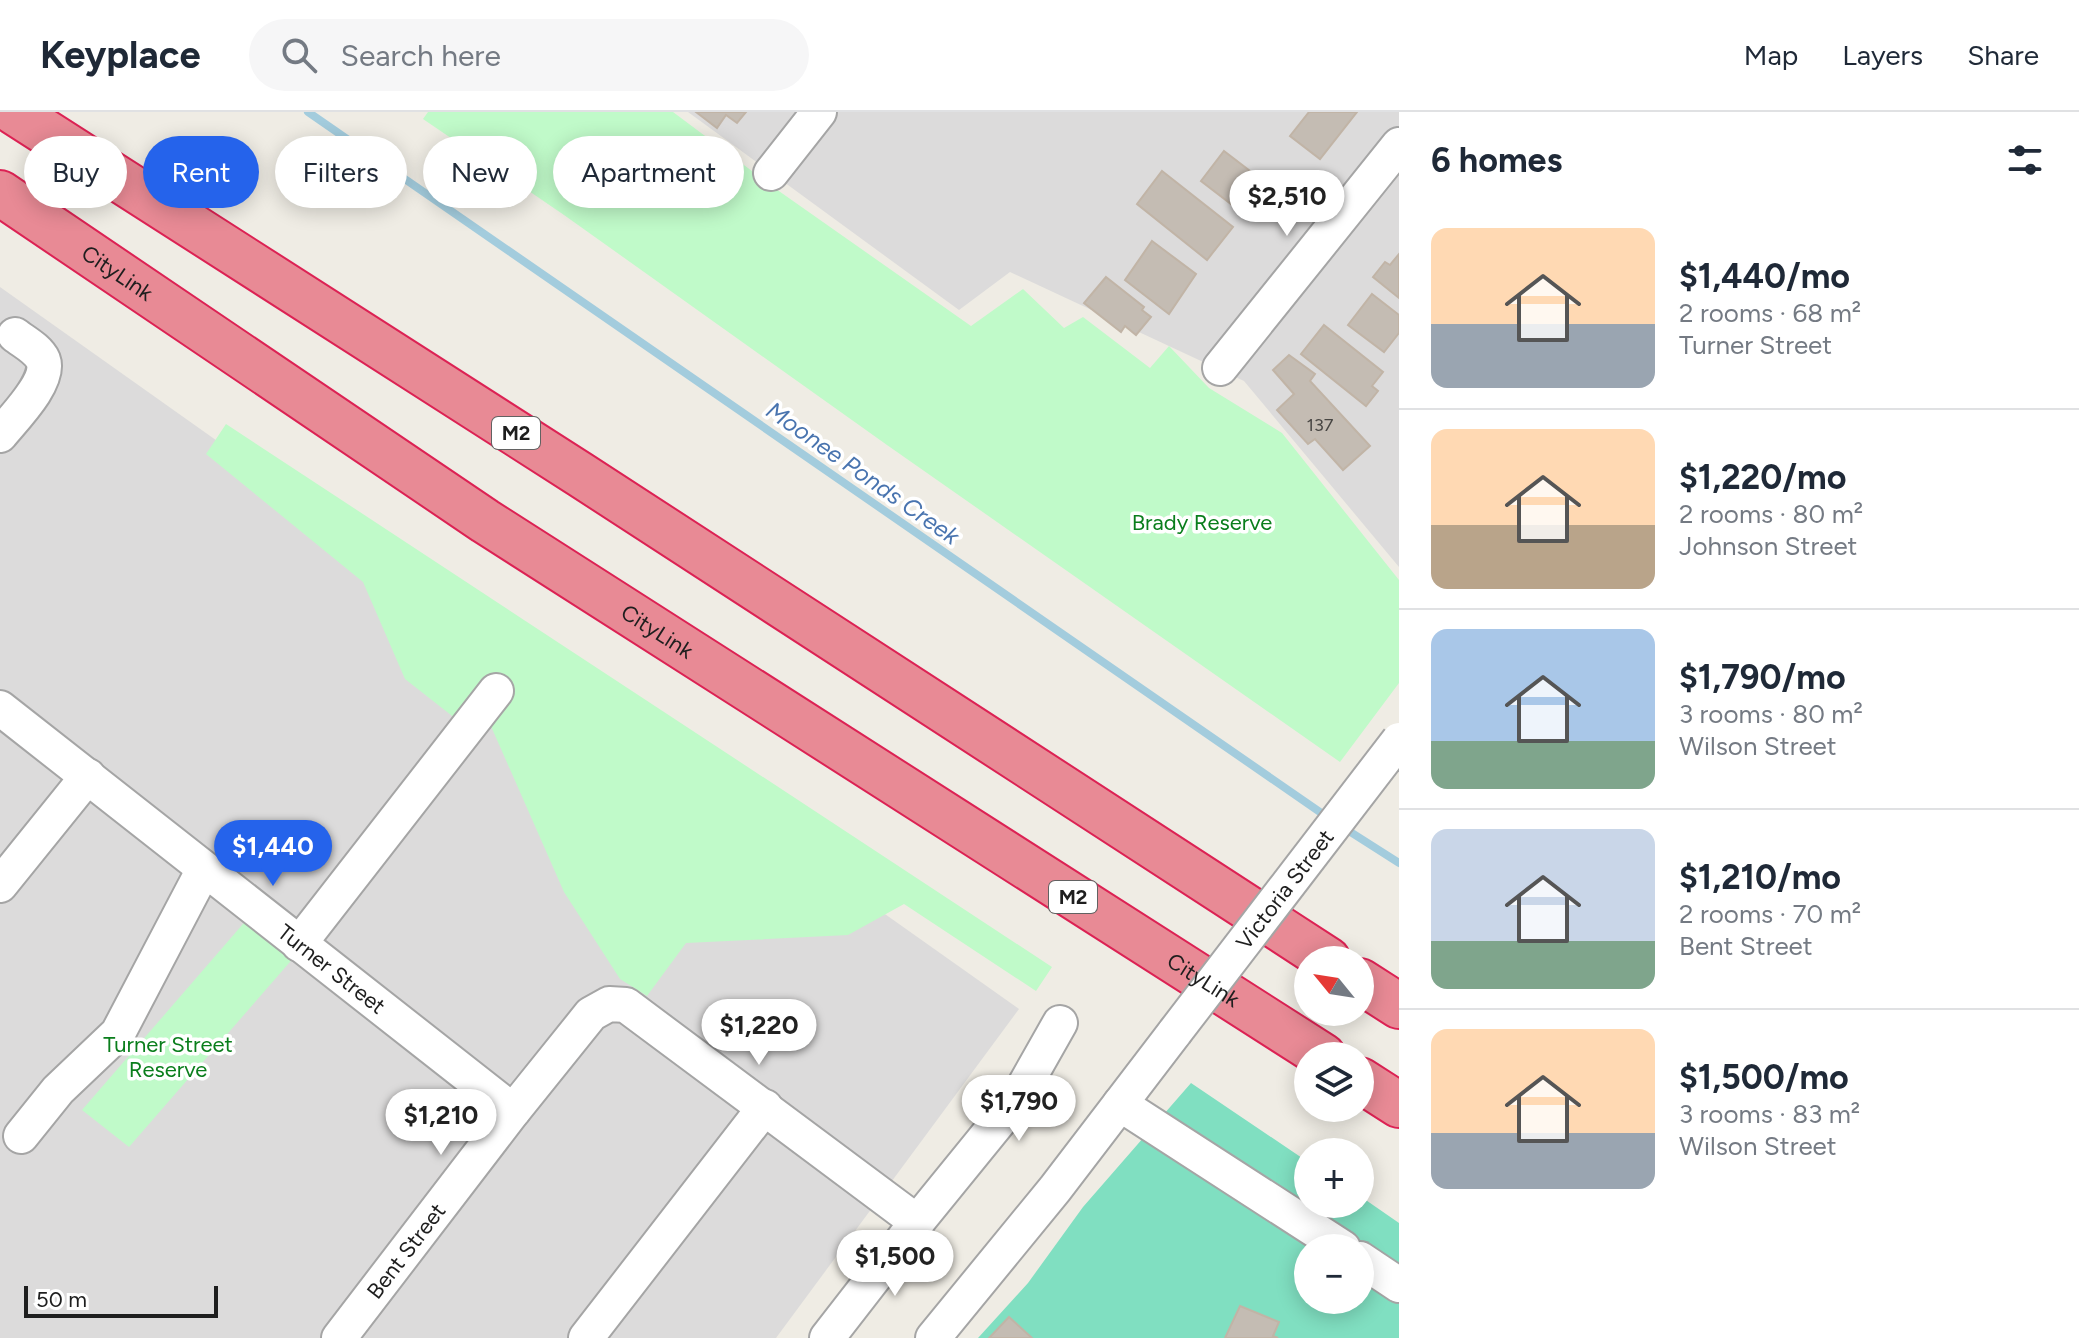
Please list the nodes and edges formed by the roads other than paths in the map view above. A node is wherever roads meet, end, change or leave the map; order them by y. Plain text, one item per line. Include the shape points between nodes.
1 (14, 112) edge
2 (819, 112) edge
3 (1399, 145) edge
4 (771, 173) dead end
5 (4, 196) edge
6 (15, 335) dead end
7 (1220, 368) dead end
8 (0, 435) edge
9 (496, 691) dead end
10 (0, 708) edge
11 (1399, 740) edge
12 (88, 776) junction
13 (204, 869) junction
14 (0, 885) edge
15 (299, 944) junction
16 (1306, 946) edge
17 (1374, 990) edge
18 (1399, 1006) edge
19 (1060, 1023) dead end
20 (1301, 1042) edge
21 (1374, 1089) edge
22 (1120, 1104) junction
23 (1399, 1105) edge
24 (765, 1107) junction
25 (513, 1111) junction
26 (21, 1136) dead end
27 (917, 1222) junction
28 (1321, 1234) edge
29 (1374, 1268) edge
30 (1399, 1285) edge
31 (339, 1338) edge
32 (586, 1338) edge
33 (827, 1338) edge
34 (933, 1338) edge

1 - 16 highway, M2
2 - 4 street
3 - 7 street
5 - 20 highway, CityLink / M2 via 485,521
6 - 8 street via 37,351 45,369
9 - 15 street
10 - 12 street, Turner Street
11 - 22 street, Victoria Street, bridge
12 - 13 street, Turner Street
12 - 14 street
13 - 15 street, Turner Street
13 - 26 street via 118,1033 58,1090
15 - 25 street, Turner Street
17 - 18 highway
19 - 27 street via 1017,1099
21 - 23 highway
22 - 28 street
22 - 34 street, Victoria Street
24 - 25 street, Bent Street via 626,1005 609,1004 591,1014
24 - 27 street
24 - 32 street
25 - 31 street, Bent Street
27 - 33 street
29 - 30 street

